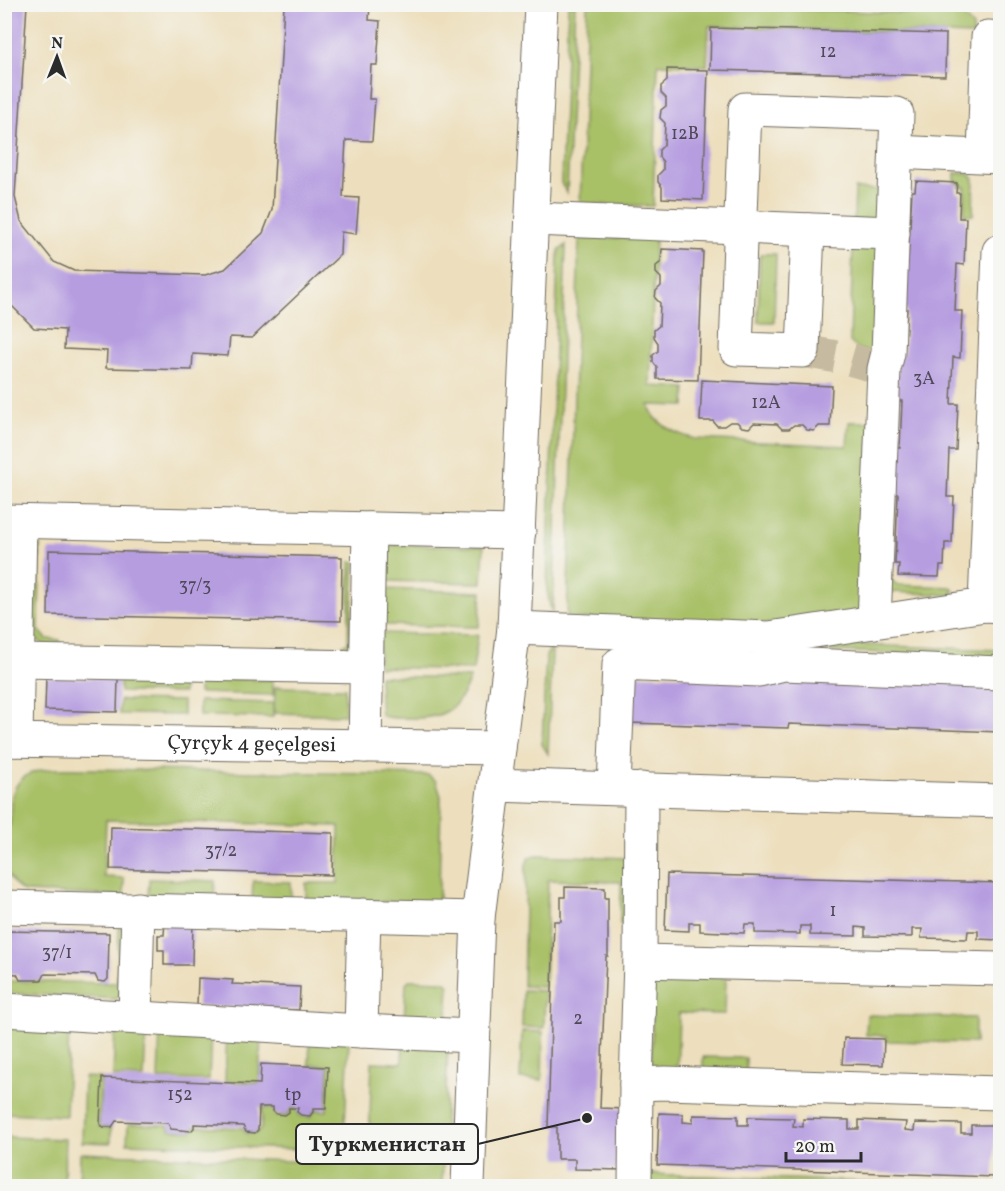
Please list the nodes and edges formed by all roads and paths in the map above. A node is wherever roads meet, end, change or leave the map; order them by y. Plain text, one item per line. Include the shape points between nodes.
1 (541, 4) edge
2 (1000, 38) edge
3 (896, 152) junction
4 (992, 156) edge
5 (532, 219) junction
6 (741, 227) junction
7 (808, 230) junction
8 (892, 233) junction
9 (999, 252) dead end
10 (998, 320) edge
11 (995, 509) edge
12 (12, 522) edge
13 (369, 529) junction
14 (519, 532) junction
15 (993, 606) edge
16 (874, 622) junction
17 (514, 628) junction
18 (367, 667) junction
19 (1000, 673) edge
20 (13, 677) edge
21 (10, 740) edge
22 (365, 746) junction
23 (499, 748) junction
24 (495, 785) junction
25 (628, 788) junction
26 (1000, 801) edge
27 (4, 907) edge
28 (138, 909) junction
29 (364, 915) junction
30 (478, 918) junction
31 (640, 961) junction
32 (1000, 969) edge
33 (4, 1010) edge
34 (135, 1017) junction
35 (361, 1031) junction
36 (473, 1036) junction
37 (636, 1084) junction
38 (1000, 1093) edge
39 (468, 1186) edge
40 (634, 1186) edge

1 - 5 street
2 - 4 street via 988,38
3 - 4 street
3 - 6 street via 897,114 745,109
3 - 8 street
5 - 6 street
5 - 14 street
6 - 7 street
6 - 7 street via 736,349 803,351
7 - 8 street
8 - 16 street
9 - 10 street
10 - 11 street
11 - 15 street
12 - 13 street
12 - 20 street
13 - 14 street
13 - 18 street
14 - 17 street
15 - 16 street
16 - 17 street via 769,638
17 - 23 street
18 - 20 street
18 - 22 street
19 - 25 street via 784,664 759,670 620,664
20 - 21 street
21 - 22 street, Çyrçyk 4 geçelgesi
22 - 23 street, Çyrçyk 4 geçelgesi
23 - 24 street
24 - 25 street
24 - 30 street
25 - 26 street
25 - 31 street
27 - 28 street
28 - 29 street
28 - 34 street
29 - 30 street
29 - 35 street
30 - 36 street
31 - 32 street
31 - 37 street
33 - 34 street
34 - 35 street
35 - 36 street
36 - 39 street
37 - 38 street
37 - 40 street

